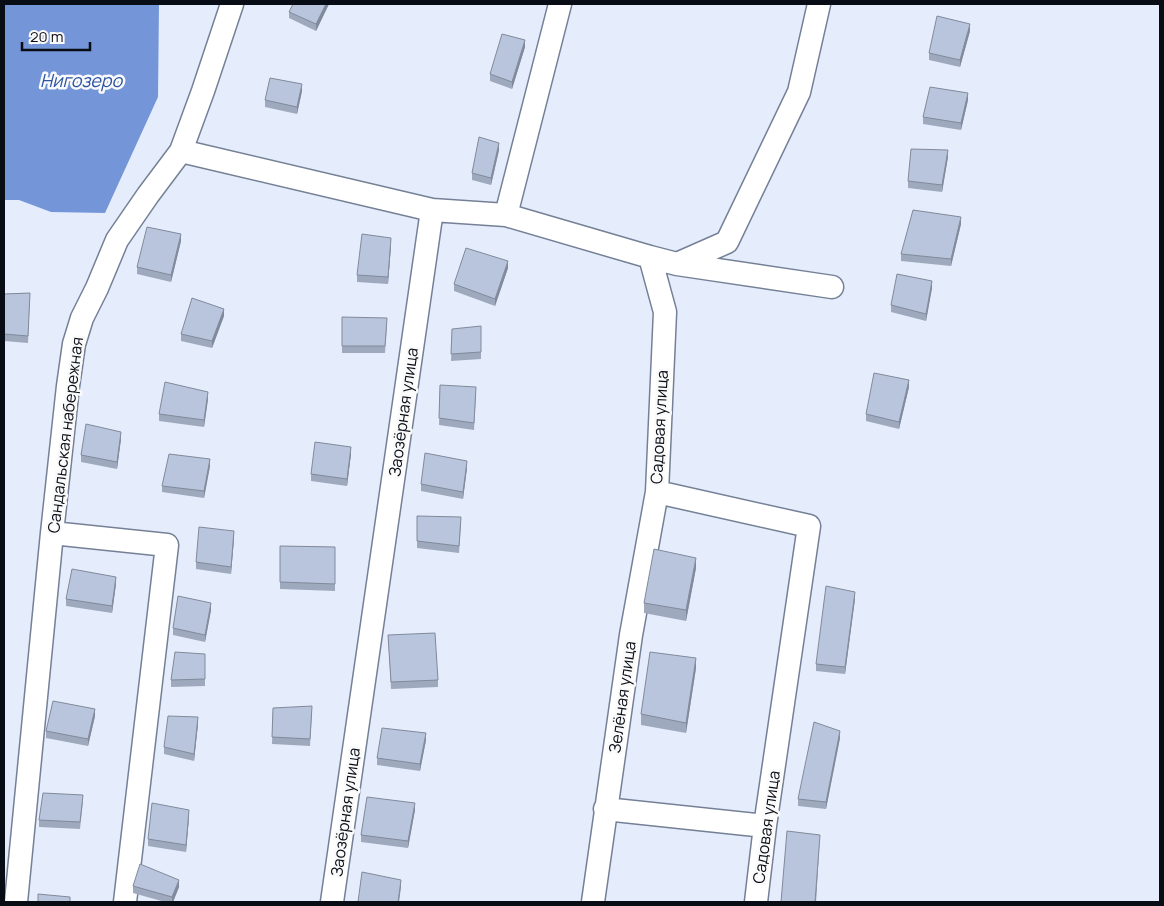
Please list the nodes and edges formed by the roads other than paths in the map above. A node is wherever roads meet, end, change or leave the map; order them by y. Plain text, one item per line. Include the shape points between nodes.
1 (232, 4) edge
2 (560, 4) edge
3 (819, 4) edge
4 (181, 151) junction
5 (432, 210) junction
6 (506, 215) junction
7 (650, 257) junction
8 (677, 264) junction
9 (832, 286) dead end
10 (656, 492) junction
11 (52, 533) junction
12 (606, 809) junction
13 (765, 826) junction
14 (16, 902) edge
15 (126, 902) edge
16 (332, 902) edge
17 (593, 902) edge
18 (756, 902) edge

1 - 4 street, Сандальская набережная
2 - 6 street
3 - 8 street via 798,92 727,242
4 - 5 street
4 - 11 street, Сандальская набережная via 117,240 82,318 74,344
5 - 6 street
5 - 16 street, Заозёрная улица
6 - 7 street
7 - 8 street
7 - 10 street, Садовая улица via 665,312
8 - 9 street
10 - 12 street, Зелёная улица
10 - 13 street, Садовая улица via 809,526
11 - 14 street, Сандальская набережная
11 - 15 street via 167,545
12 - 13 street
12 - 17 street, Зелёная улица
13 - 18 street, Садовая улица

